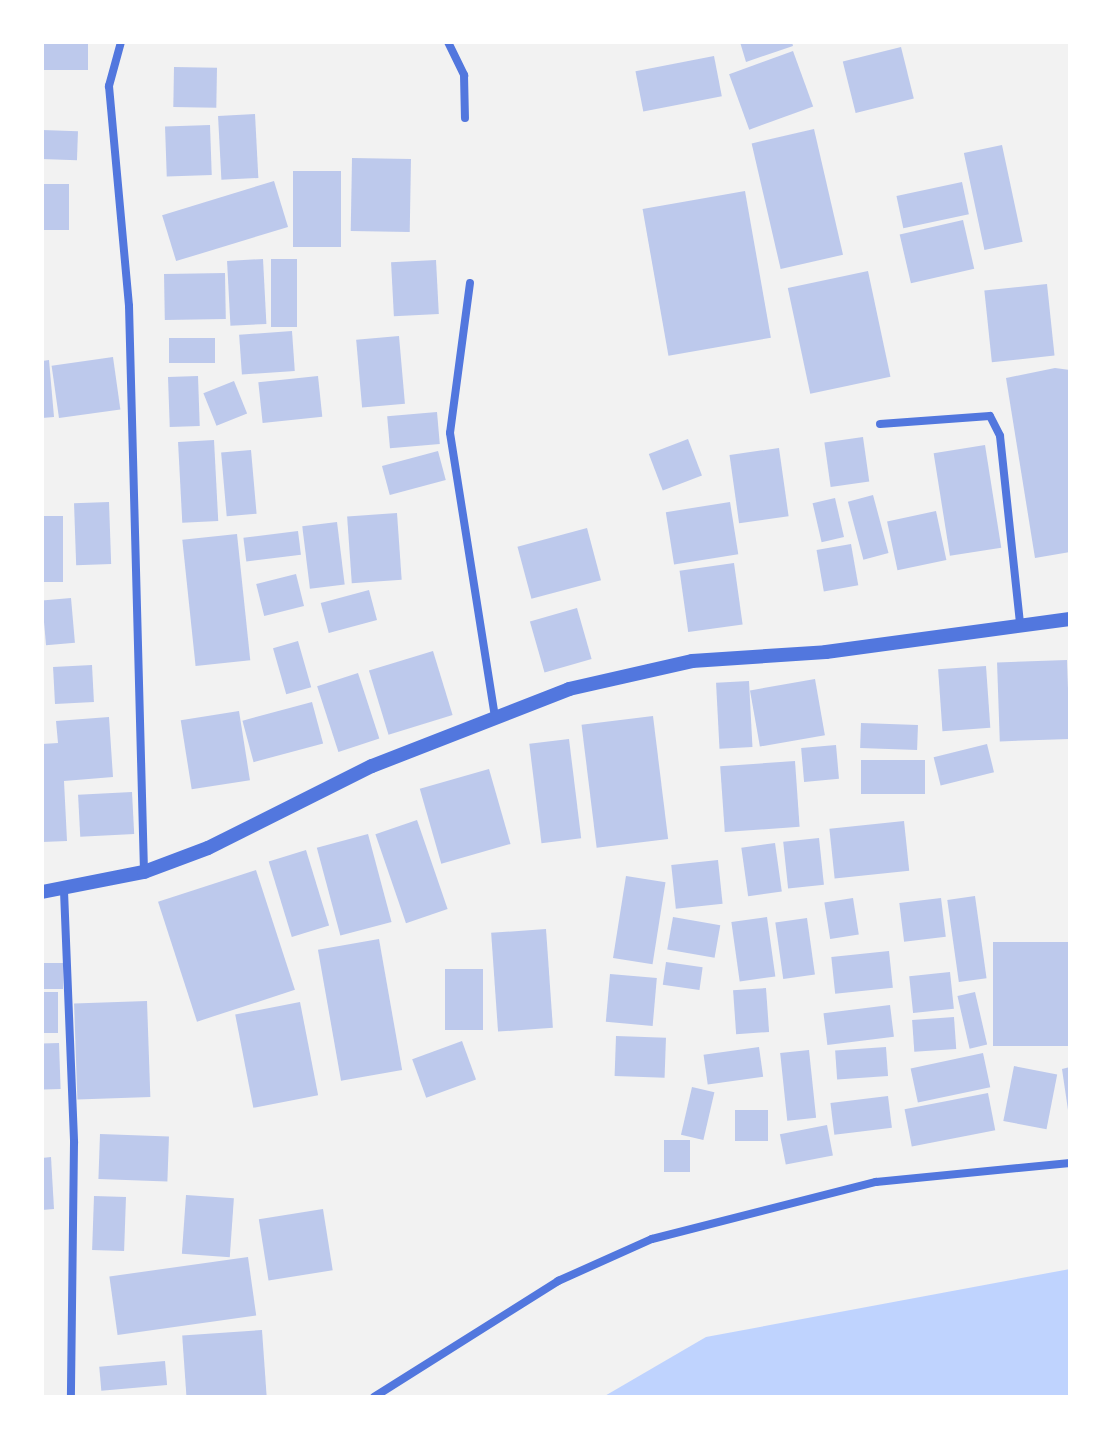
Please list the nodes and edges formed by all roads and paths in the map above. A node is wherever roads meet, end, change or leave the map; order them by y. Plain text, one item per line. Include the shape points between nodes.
1 (121, 42) edge
2 (448, 42) edge
3 (465, 118) dead end
4 (470, 283) dead end
5 (880, 424) dead end
6 (1070, 619) edge
7 (1020, 623) junction
8 (495, 718) junction
9 (144, 872) junction
10 (64, 891) junction
11 (42, 892) edge
12 (1070, 1163) edge
13 (71, 1397) edge
14 (374, 1397) edge

1 - 9 street via 109,86 129,306
2 - 3 street via 464,75
4 - 8 street via 450,433
5 - 7 street via 990,416 1000,436
6 - 7 street
7 - 8 street via 826,652 692,661 569,689
8 - 9 street
9 - 10 street
10 - 11 street
10 - 13 street via 74,1143
12 - 14 street via 876,1182 652,1239 558,1281

